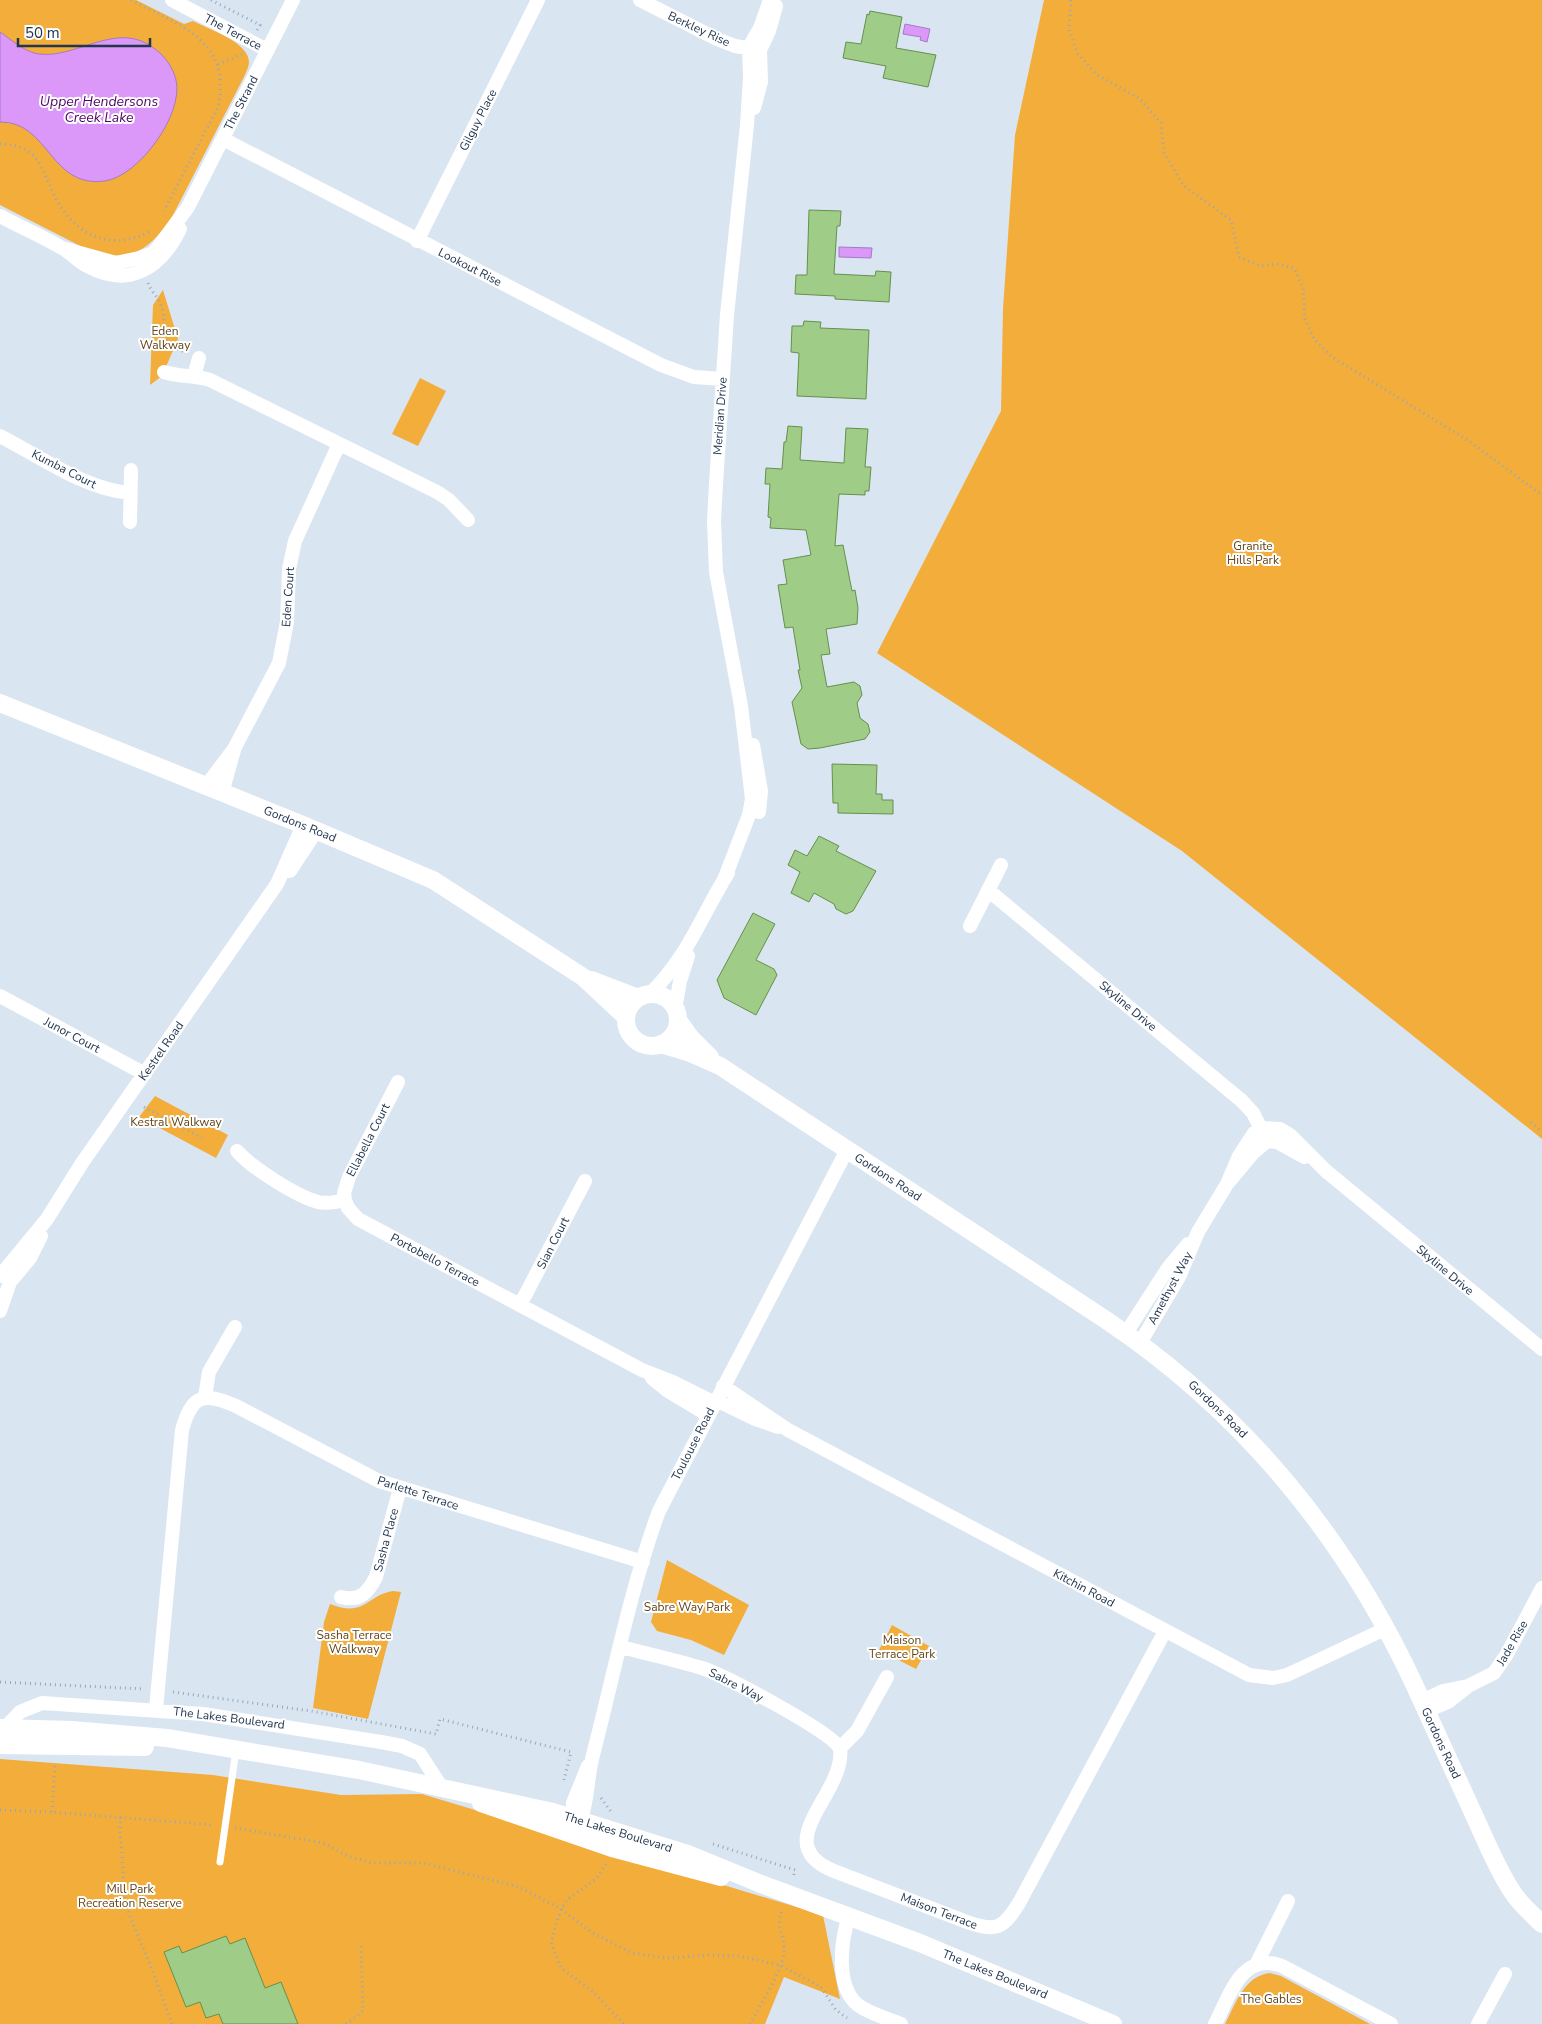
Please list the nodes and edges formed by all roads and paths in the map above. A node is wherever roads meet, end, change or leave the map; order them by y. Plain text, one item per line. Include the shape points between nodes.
1 (131, 0) edge
2 (172, 0) edge
3 (293, 0) edge
4 (538, 0) edge
5 (640, 0) edge
6 (770, 0) edge
7 (776, 0) edge
8 (1071, 0) edge
9 (755, 49) junction
10 (267, 50) junction
11 (223, 139) junction
12 (0, 144) edge
13 (188, 207) junction
14 (0, 216) edge
15 (161, 216) dead end
16 (151, 230) dead end
17 (417, 241) junction
18 (62, 248) junction
19 (144, 271) junction
20 (194, 355) joint
21 (164, 372) dead end
22 (194, 376) junction
23 (723, 379) junction
24 (0, 436) edge
25 (339, 444) junction
26 (131, 470) dead end
27 (130, 493) junction
28 (1542, 495) edge
29 (468, 520) dead end
30 (130, 522) dead end
31 (0, 703) edge
32 (214, 789) junction
33 (310, 828) junction
34 (1001, 865) dead end
35 (988, 890) junction
36 (970, 926) dead end
37 (692, 941) junction
38 (583, 977) junction
39 (0, 996) edge
40 (644, 996) junction
41 (676, 1014) junction
42 (626, 1017) junction
43 (661, 1044) junction
44 (720, 1066) junction
45 (145, 1074) junction
46 (398, 1082) dead end
47 (144, 1107) dead end
48 (1531, 1122) dead end
49 (1542, 1132) edge
50 (1264, 1135) junction
51 (202, 1138) dead end
52 (847, 1150) junction
53 (236, 1151) dead end
54 (585, 1181) dead end
55 (345, 1200) junction
56 (3, 1276) edge
57 (520, 1305) junction
58 (0, 1311) edge
59 (235, 1327) dead end
60 (1133, 1338) junction
61 (1542, 1349) edge
62 (723, 1386) junction
63 (205, 1397) junction
64 (713, 1406) junction
65 (788, 1430) junction
66 (400, 1488) junction
67 (643, 1562) junction
68 (1542, 1588) edge
69 (341, 1597) dead end
70 (1387, 1628) junction
71 (1165, 1631) junction
72 (621, 1647) junction
73 (887, 1677) dead end
74 (1424, 1706) junction
75 (156, 1709) junction
76 (1, 1734) edge
77 (840, 1748) junction
78 (230, 1749) junction
79 (55, 1757) dead end
80 (442, 1788) junction
81 (0, 1810) edge
82 (52, 1812) junction
83 (121, 1817) junction
84 (575, 1825) junction
85 (224, 1826) junction
86 (612, 1848) junction
87 (220, 1862) dead end
88 (761, 1884) junction
89 (1288, 1901) dead end
90 (561, 1909) junction
91 (848, 1916) junction
92 (1540, 1921) edge
93 (361, 1945) dead end
94 (1257, 1963) junction
95 (1505, 1974) dead end
96 (849, 2019) dead end
97 (172, 2024) edge
98 (346, 2024) edge
99 (624, 2024) edge
100 (901, 2024) edge
101 (1113, 2024) edge
102 (1215, 2024) edge
103 (1391, 2024) edge
104 (1478, 2024) edge

1 - 15 path via 199,37 218,64 221,77 218,108
2 - 10 street, The Terrace
3 - 10 street, The Strand
4 - 17 street, Gilguy Place
5 - 9 street, Berkley Rise via 717,39
6 - 9 street
7 - 9 street, Meridian Drive via 774,17
8 - 28 path via 1069,29 1077,53 1097,75 1139,98 1160,123 1164,153 1184,186 1230,220 1239,257 1261,266 1277,264 1294,268 1303,287 1305,319 1314,339 1332,357 1469,441
9 - 23 street, Meridian Drive via 733,242
10 - 11 street, The Strand
11 - 13 street, The Strand
11 - 17 street, Lookout Rise
12 - 16 path via 18,146 37,159 58,203 87,232 112,242 126,241
13 - 18 street, The Strand via 159,246 140,258 111,262
13 - 19 street, The Strand via 172,247
14 - 18 street, The Strand
17 - 23 street, Lookout Rise via 661,366 694,377
18 - 19 street, The Strand via 102,273 125,275
19 - 20 path via 163,311 164,334 172,346
20 - 22 street
21 - 22 street
22 - 25 street via 210,380
23 - 37 street, Meridian Drive via 714,548 719,598 741,706 752,799 724,880
24 - 27 street, Kumba Court via 90,483 115,492
25 - 29 street via 437,492
25 - 32 street, Eden Court via 295,541 289,569 286,630 278,663
26 - 27 street
27 - 30 street
31 - 32 street, Gordons Road
32 - 33 street, Gordons Road
33 - 38 street, Gordons Road via 433,880
33 - 45 street, Kestrel Road via 277,884
34 - 35 street
35 - 36 street
35 - 50 street, Skyline Drive via 1242,1101
37 - 40 street, Meridian Drive via 668,976
37 - 41 street, Meridian Drive via 680,981
38 - 40 street, Gordons Road
38 - 42 street, Gordons Road
39 - 45 street, Junor Court
40 - 41 street via 665,998
40 - 42 street via 628,1009
41 - 43 street via 673,1035
41 - 44 street, Gordons Road via 699,1047
42 - 43 street via 628,1032 639,1042
43 - 44 street, Gordons Road
44 - 52 street, Gordons Road
45 - 56 street, Kestrel Road via 47,1218
46 - 55 street, Ellabella Court via 349,1177
47 - 51 path
48 - 49 path
50 - 60 street, Amethyst Way via 1227,1184 1198,1232 1179,1277
50 - 61 street, Skyline Drive via 1326,1171
52 - 60 street, Gordons Road
52 - 62 street, Toulouse Road
53 - 55 street via 256,1170 311,1199 327,1203
54 - 57 street, Sian Court
55 - 57 street, Portobello Terrace via 358,1219
56 - 58 street, Kestrel Road
57 - 64 street, Portobello Terrace via 642,1370 673,1382
59 - 63 street via 209,1372
60 - 70 street, Gordons Road via 1191,1383 1274,1466 1331,1538
62 - 64 street, Toulouse Road
62 - 65 street, Kitchin Road
63 - 66 street, Parlette Terrace via 236,1406 364,1474
63 - 75 street via 190,1407 182,1430
64 - 65 street, Kitchin Road
64 - 67 street, Toulouse Road via 659,1511
65 - 71 street, Kitchin Road
66 - 67 street, Parlette Terrace
66 - 69 street, Sasha Place via 371,1588 358,1598 348,1600
67 - 72 street, Toulouse Road
68 - 74 street, Jade Rise via 1494,1674 1468,1686 1448,1702
70 - 71 street, Kitchin Road via 1287,1675 1273,1678 1249,1675
70 - 74 street, Gordons Road
71 - 77 street, Maison Terrace via 1019,1903 1011,1917 997,1927 983,1927 834,1871 808,1854 807,1832 836,1775
72 - 77 street, Sabre Way via 722,1677 818,1729
72 - 84 street, Toulouse Road via 592,1759 578,1785
73 - 77 street via 857,1731
74 - 92 street, Gordons Road via 1503,1876 1520,1901
75 - 76 street, The Lakes Boulevard via 42,1703 20,1712
75 - 80 street, The Lakes Boulevard via 304,1728 402,1746 420,1754
76 - 78 street, The Lakes Boulevard
78 - 80 street, The Lakes Boulevard via 359,1770
78 - 85 lane
79 - 82 path
80 - 84 street, The Lakes Boulevard via 513,1802
81 - 82 path
82 - 83 path
83 - 85 path
83 - 97 path via 126,1907
84 - 86 street, The Lakes Boulevard
84 - 88 street, The Lakes Boulevard via 688,1854
85 - 87 lane
85 - 90 path via 322,1843 350,1857 373,1863 424,1863 519,1887
86 - 88 street, The Lakes Boulevard
86 - 90 path via 602,1872 568,1899
88 - 91 street, The Lakes Boulevard
89 - 94 street
90 - 96 path via 593,1934 632,1953 668,1958 739,1956 780,1965 821,1987 836,2010
90 - 99 path via 551,1942 560,1968 592,1991
91 - 100 street via 841,1949 851,1998 858,2005
91 - 101 street, The Lakes Boulevard
93 - 98 path via 363,2011
94 - 102 street via 1244,1972
94 - 103 street via 1282,1966
95 - 104 street

